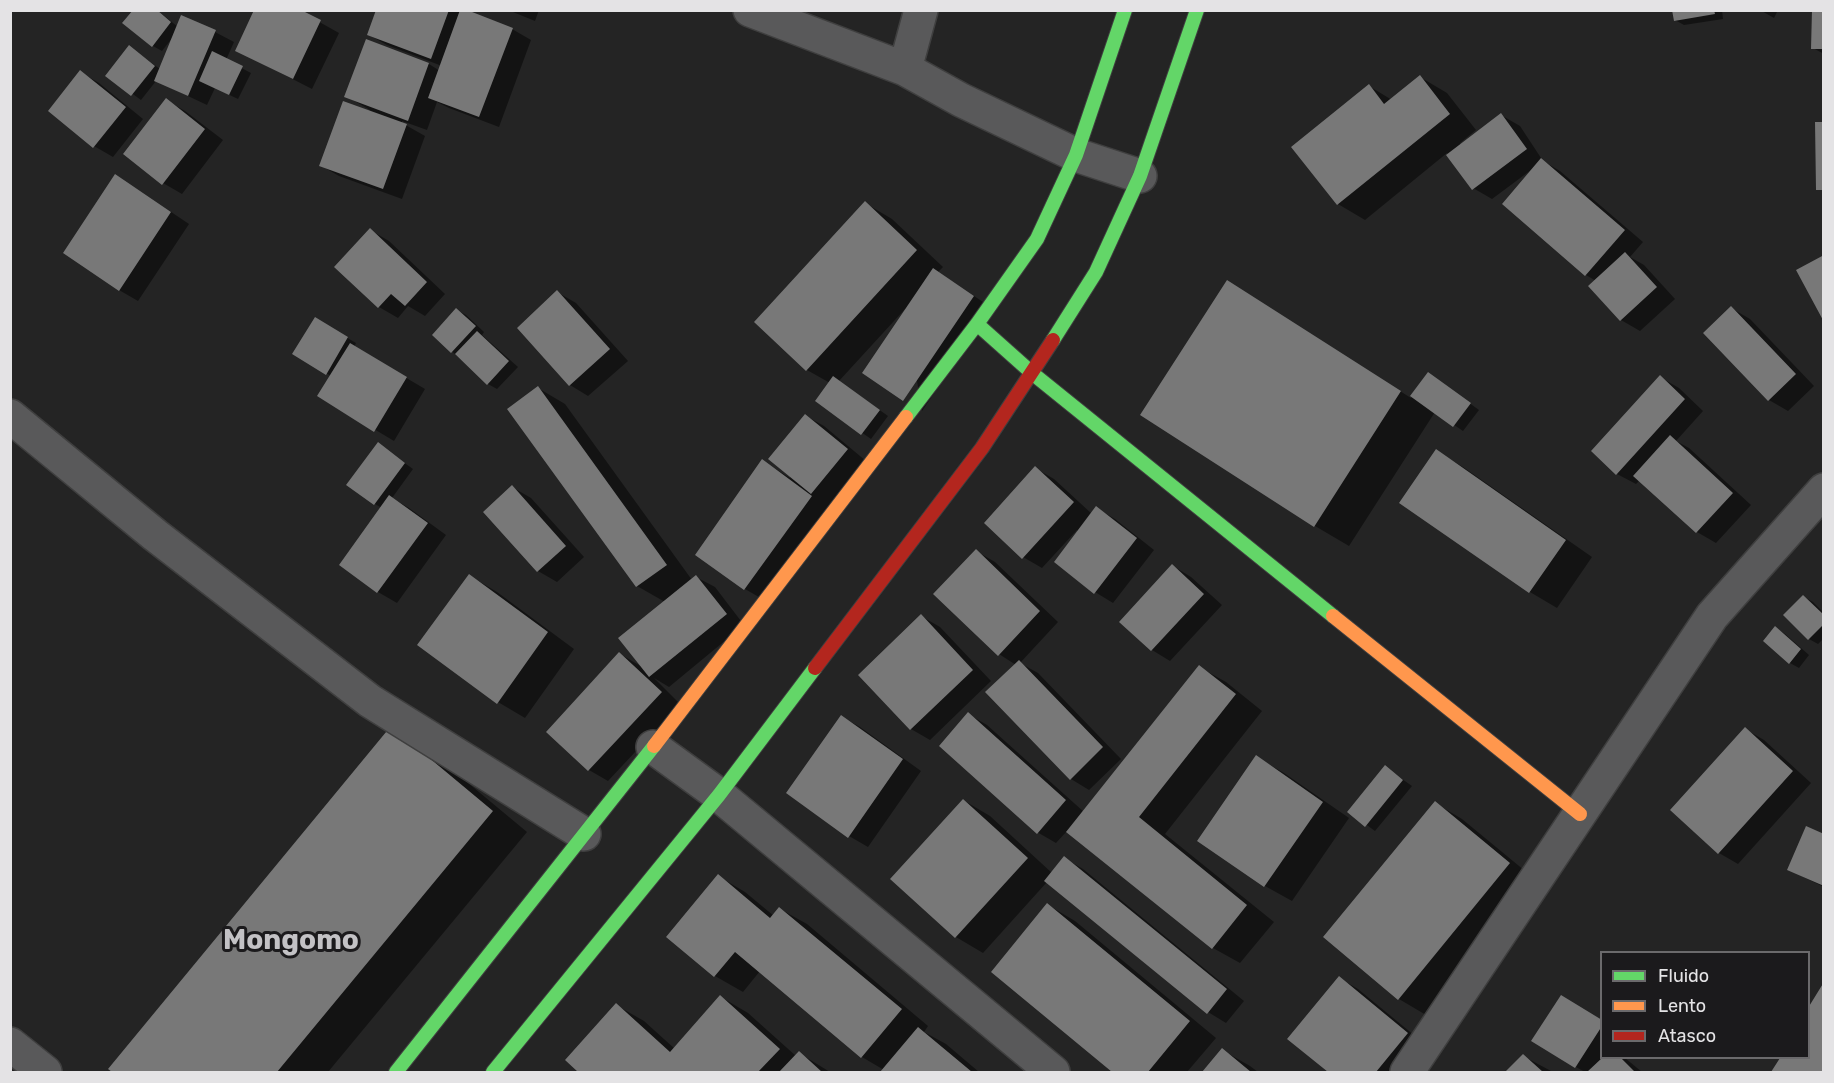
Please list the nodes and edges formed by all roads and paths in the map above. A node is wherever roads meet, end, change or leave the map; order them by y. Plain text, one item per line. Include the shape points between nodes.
1 (750, 10) edge
2 (921, 10) edge
3 (1125, 10) edge
4 (1197, 10) edge
5 (904, 69) junction
6 (1076, 155) junction
7 (1140, 176) junction
8 (977, 324) junction
9 (1032, 373) junction
10 (10, 416) edge
11 (1824, 490) edge
12 (653, 747) junction
13 (718, 795) junction
14 (1580, 814) junction
15 (584, 834) junction
16 (10, 1044) edge
17 (45, 1072) edge
18 (396, 1072) edge
19 (493, 1072) edge
20 (1053, 1072) edge
21 (1407, 1072) edge

1 - 5 street
2 - 5 street
3 - 6 main road
4 - 7 main road
5 - 6 street
6 - 7 street
6 - 8 main road via 1037,239
7 - 9 main road via 1096,272
8 - 9 main road
8 - 12 main road
9 - 13 main road via 982,448
9 - 14 main road
10 - 15 street via 155,535 370,701
11 - 14 street via 1712,616
12 - 13 street
12 - 15 main road
13 - 19 main road
13 - 20 street
14 - 21 street
15 - 18 main road
16 - 17 street

